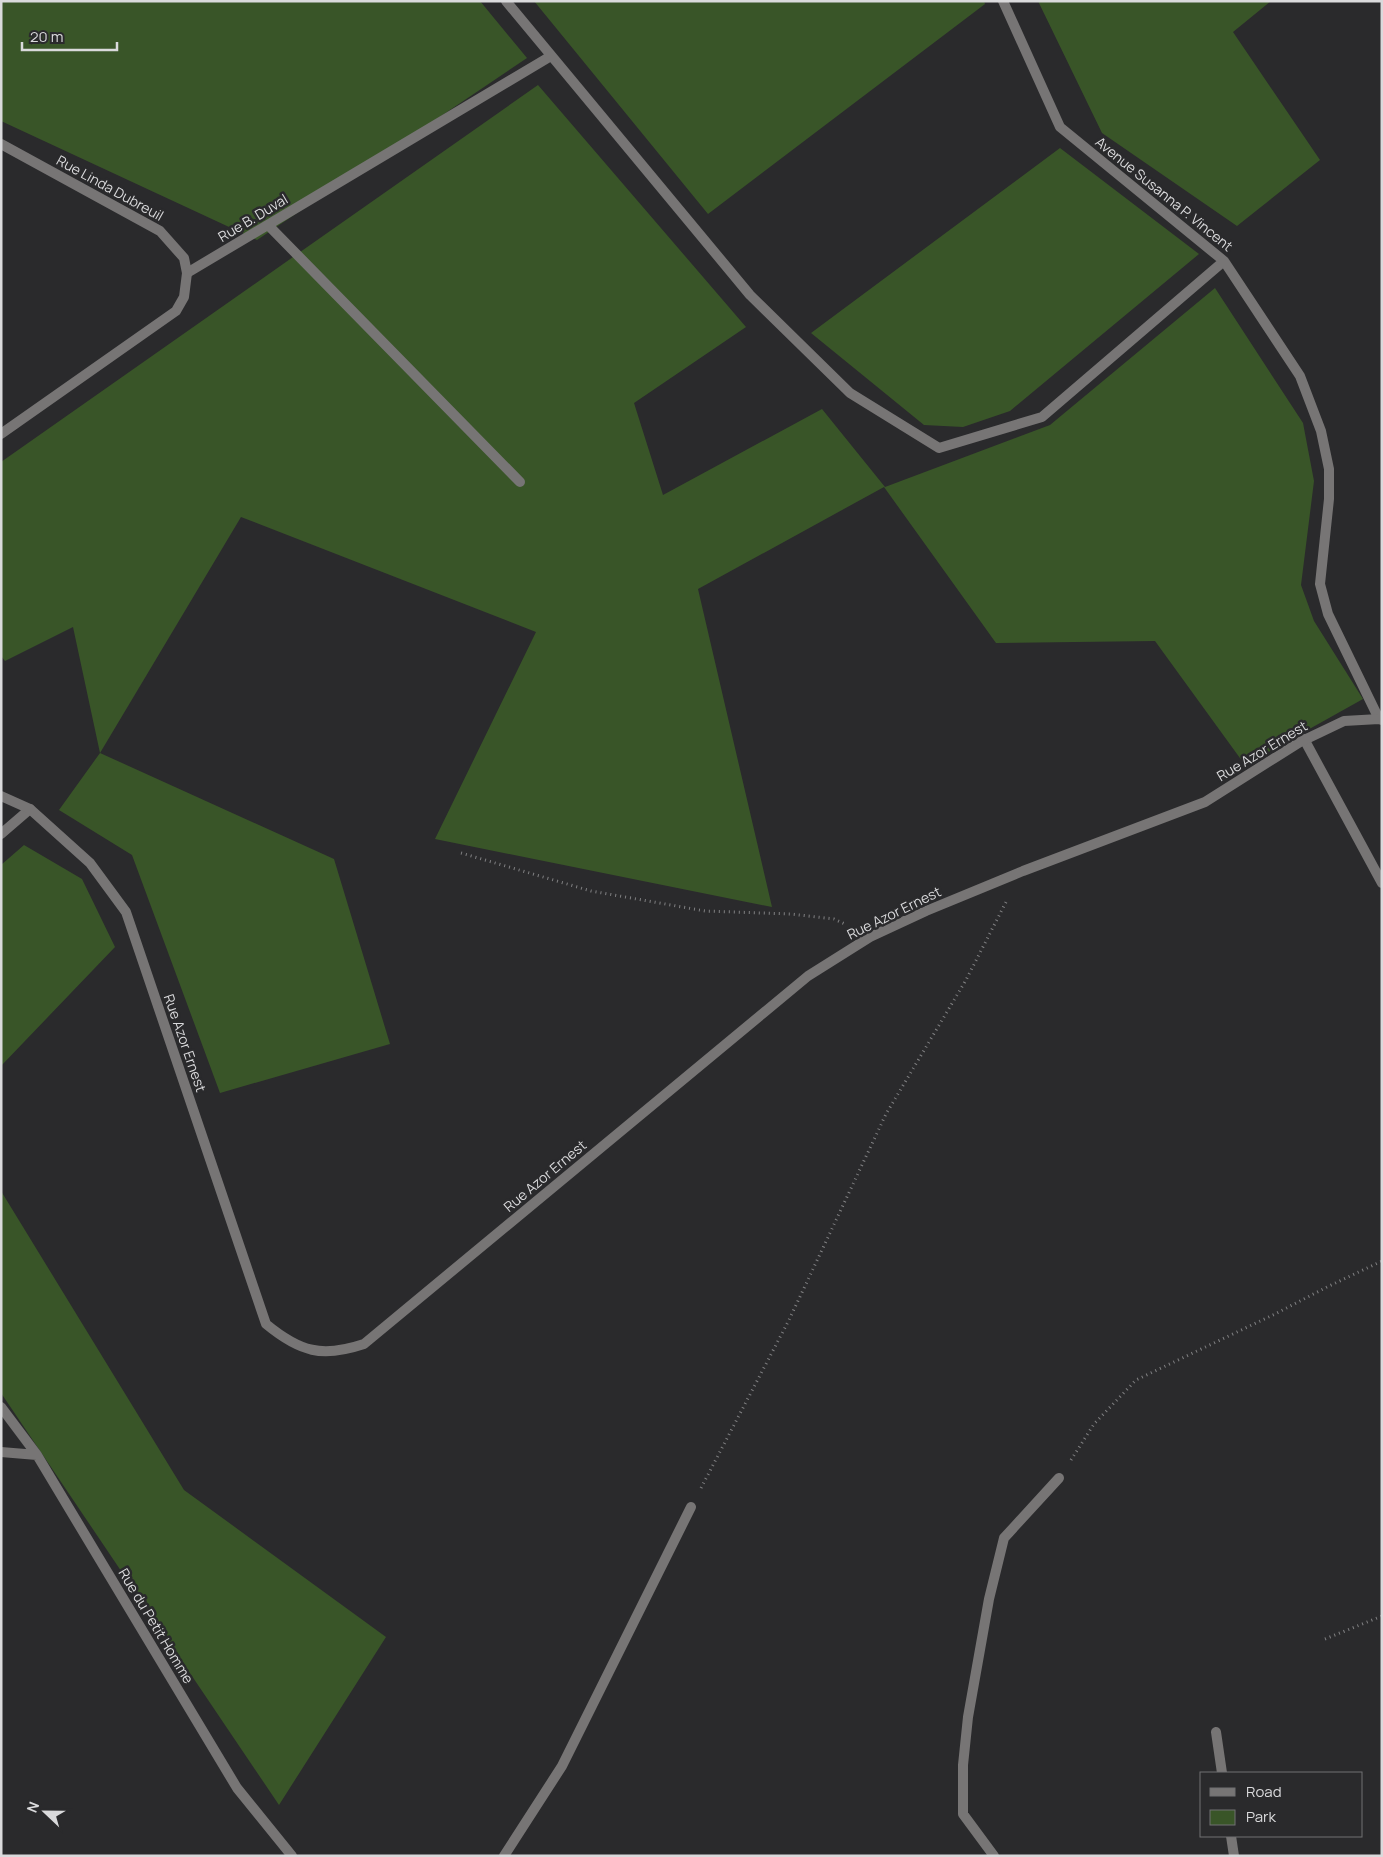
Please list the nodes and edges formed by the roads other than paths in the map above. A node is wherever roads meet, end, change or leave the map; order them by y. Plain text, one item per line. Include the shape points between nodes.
1 (506, 1) edge
2 (1003, 1) edge
3 (551, 56) junction
4 (1, 144) edge
5 (268, 225) junction
6 (1224, 261) junction
7 (187, 273) junction
8 (1, 434) edge
9 (520, 482) dead end
10 (1380, 719) edge
11 (1304, 740) junction
12 (1, 796) edge
13 (30, 810) junction
14 (1, 834) edge
15 (1382, 883) edge
16 (1, 1407) edge
17 (1, 1452) edge
18 (37, 1455) junction
19 (1059, 1478) road end
20 (691, 1507) road end
21 (1216, 1732) dead end
22 (1222, 1772) edge
23 (1231, 1837) edge
24 (292, 1856) edge
25 (504, 1856) edge
26 (994, 1856) edge
27 (1234, 1856) edge

1 - 3 street
2 - 6 street, Avenue Susanna P. Vincent via 1060,127
3 - 5 street, Rue B. Duval
3 - 6 street via 750,295 850,393 939,448 1042,417
4 - 7 street, Rue Linda Dubreuil via 160,231 184,258
5 - 7 street, Rue B. Duval
5 - 9 street
6 - 10 street, Avenue Susanna P. Vincent via 1300,376 1321,431 1329,469 1329,499 1320,584 1328,614
7 - 8 street via 184,297 176,311
10 - 11 street, Rue Azor Ernest via 1344,721
11 - 13 street, Rue Azor Ernest via 1206,802 926,911 870,937 808,976 364,1344 343,1351 313,1351 286,1340 266,1324 126,912 90,863
11 - 15 street
12 - 13 street, Rue Azor Ernest
13 - 14 street
16 - 18 street, Rue du Petit Homme
17 - 18 street
18 - 24 street, Rue du Petit Homme via 237,1788
19 - 26 street via 1004,1538 968,1717 963,1765 964,1814
20 - 25 street via 562,1766
21 - 22 street
23 - 27 street

